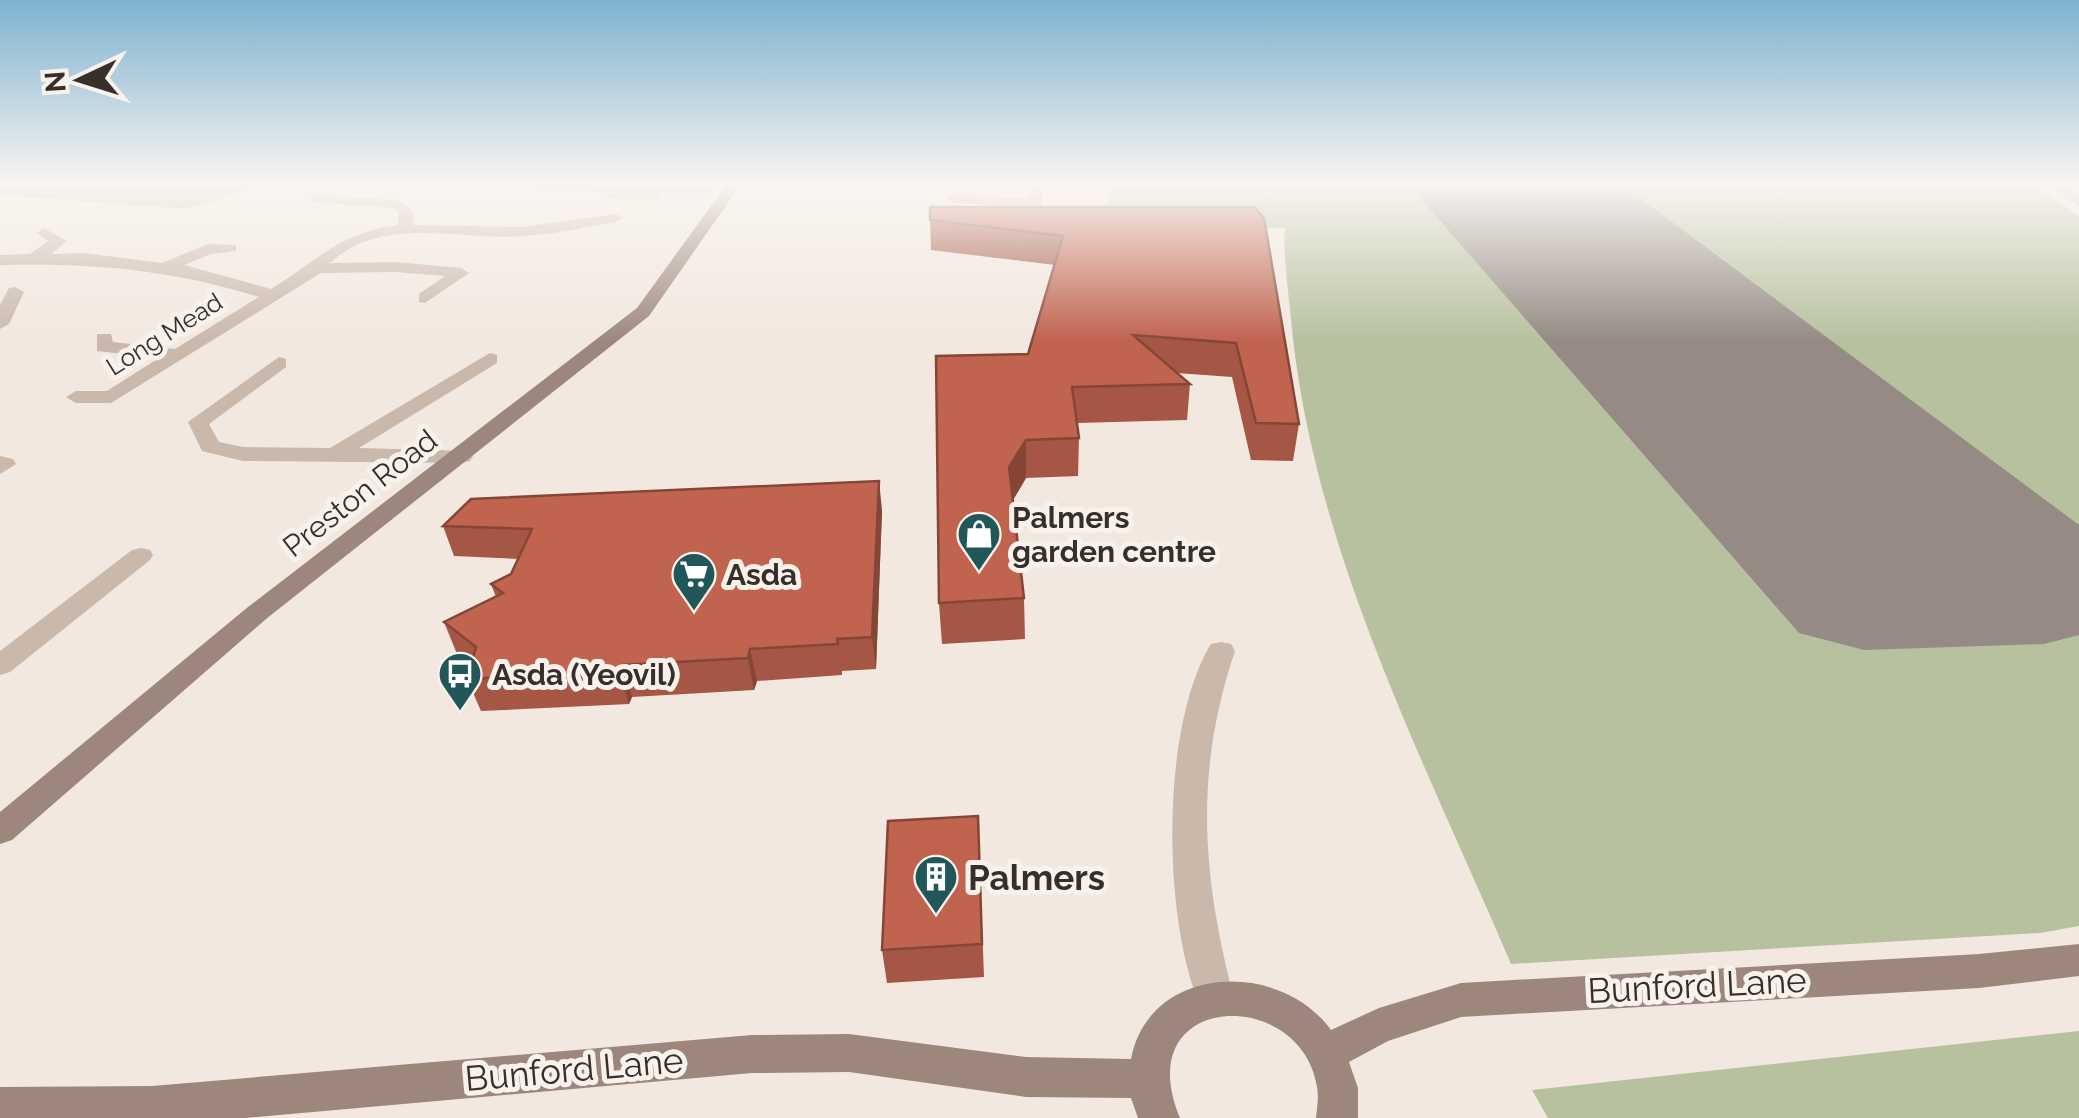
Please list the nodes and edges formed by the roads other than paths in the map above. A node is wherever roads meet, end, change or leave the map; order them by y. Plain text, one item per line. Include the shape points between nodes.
1 (50, 236) edge
2 (371, 236) edge
3 (697, 236) edge
4 (230, 248) dead end
5 (34, 259) junction
6 (0, 260) edge
7 (164, 268) junction
8 (317, 268) junction
9 (8, 293) edge
10 (272, 295) junction
11 (425, 298) dead end
12 (0, 324) edge
13 (104, 338) dead end
14 (180, 355) junction
15 (490, 359) dead end
16 (276, 371) dead end
17 (76, 397) dead end
18 (334, 455) junction
19 (462, 456) junction
20 (141, 555) dead end
21 (1221, 651) dead end
22 (0, 665) edge
23 (0, 832) edge
24 (2079, 960) edge
25 (1215, 998) junction
26 (1326, 1053) junction
27 (1148, 1079) junction
28 (0, 1108) edge
29 (1158, 1118) edge
30 (1338, 1118) edge

1 - 5 street via 59,241
2 - 8 street, Long Mead via 330,250
3 - 19 street, Preston Road via 643,312
4 - 7 street via 208,249
5 - 6 street, Long Mead
5 - 7 street, Long Mead
7 - 10 street, Long Mead
8 - 10 street, Long Mead
8 - 11 street via 461,273
9 - 12 street
10 - 14 street, Long Mead
13 - 14 street via 104,347
14 - 17 street, Long Mead via 113,398
15 - 18 street
16 - 18 street via 198,422 210,446 243,454
18 - 19 street
19 - 23 street, Preston Road via 257,613
20 - 22 street
21 - 25 street via 1207,684 1189,778 1187,849
24 - 26 street, Bunford Lane via 1979,972 1461,1000 1379,1026
25 - 26 street via 1264,1002 1309,1032
25 - 27 street via 1166,1024 1152,1050
26 - 30 street via 1337,1082
27 - 28 street, Bunford Lane via 1026,1077 849,1053 772,1054 152,1106
27 - 29 street

